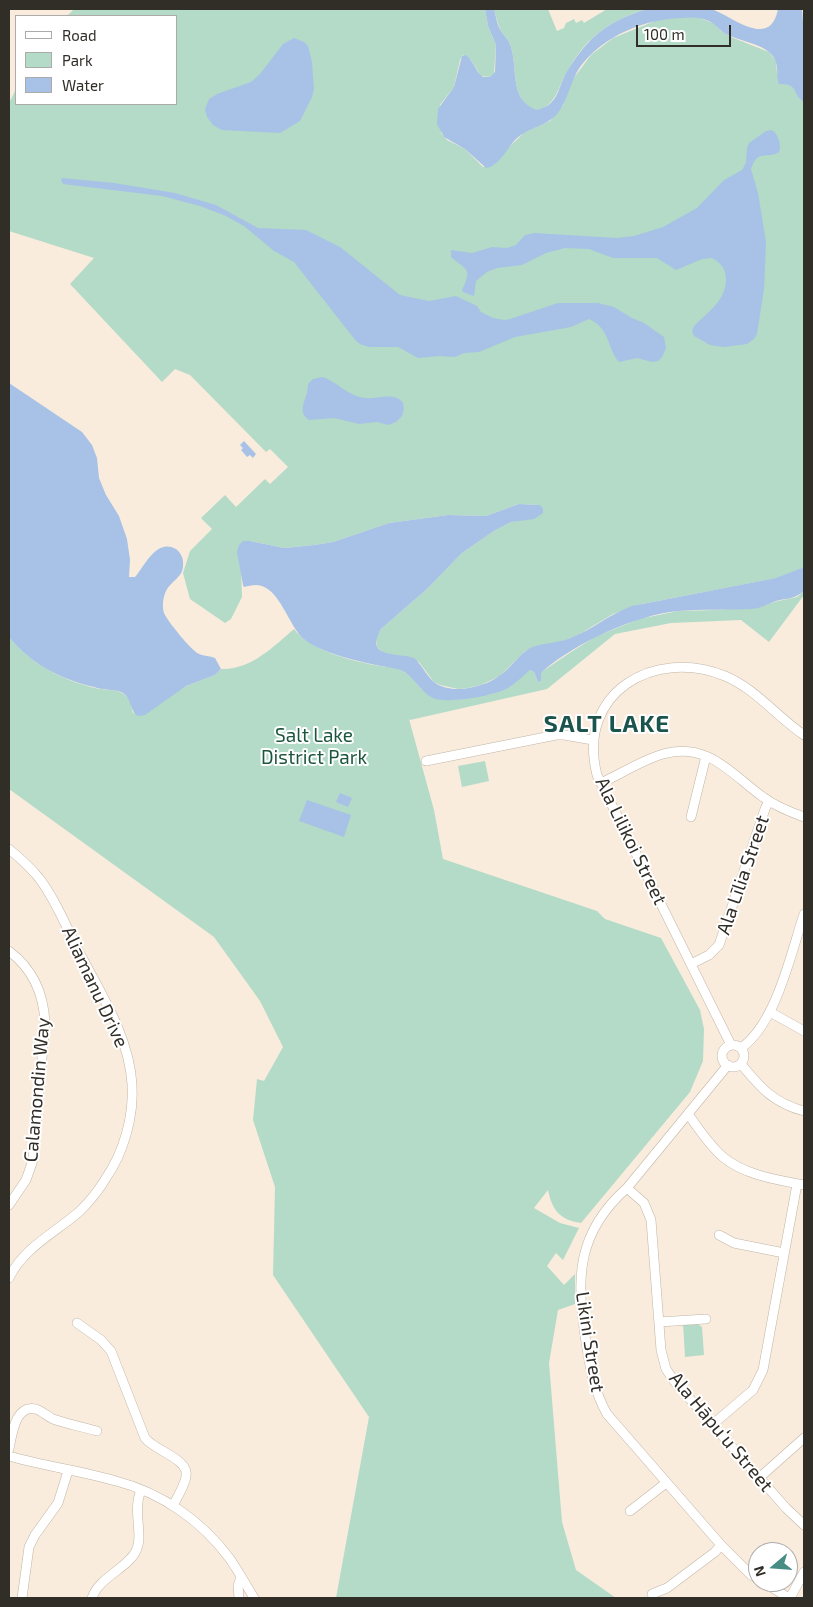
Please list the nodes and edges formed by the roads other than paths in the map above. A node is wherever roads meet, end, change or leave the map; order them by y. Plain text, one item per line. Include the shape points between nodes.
1 (804, 735) edge
2 (593, 740) junction
3 (706, 756) junction
4 (426, 761) dead end
5 (602, 784) junction
6 (769, 802) junction
7 (691, 817) dead end
8 (804, 817) edge
9 (9, 849) edge
10 (804, 914) edge
11 (9, 951) edge
12 (691, 964) junction
13 (770, 1012) junction
14 (804, 1031) edge
15 (731, 1045) junction
16 (741, 1048) junction
17 (741, 1064) junction
18 (728, 1065) junction
19 (804, 1110) edge
20 (688, 1114) junction
21 (801, 1184) edge
22 (627, 1188) junction
23 (9, 1205) edge
24 (719, 1235) dead end
25 (784, 1253) junction
26 (9, 1278) edge
27 (706, 1319) dead end
28 (659, 1322) junction
29 (78, 1323) dead end
30 (712, 1425) junction
31 (98, 1431) dead end
32 (804, 1438) edge
33 (9, 1448) edge
34 (9, 1456) edge
35 (68, 1471) junction
36 (759, 1478) junction
37 (666, 1483) junction
38 (141, 1490) junction
39 (173, 1506) junction
40 (630, 1511) dead end
41 (804, 1525) edge
42 (720, 1545) junction
43 (748, 1572) edge
44 (804, 1572) edge
45 (241, 1577) junction
46 (652, 1594) dead end
47 (22, 1598) edge
48 (92, 1598) edge
49 (239, 1598) edge
50 (254, 1598) edge
51 (789, 1598) edge

1 - 2 street, Ala Lilikoi Street via 740,684 715,673 681,668 645,674 620,689 601,712
2 - 4 street via 556,736
2 - 5 street, Ala Lilikoi Street via 595,765
3 - 5 street via 687,751 663,754
3 - 6 street via 727,767
3 - 7 street
5 - 12 street, Ala Lilikoi Street
6 - 8 street
6 - 12 street, Ala Līlia Street via 719,945 709,955
9 - 26 street, Aliamanu Drive via 33,870 51,897 117,1025 126,1049 132,1085 129,1123 108,1175 88,1203 30,1251
10 - 13 street
11 - 23 street, Calamondin Way via 27,968 37,985 45,1024 34,1160 26,1180
12 - 15 street, Ala Lilikoi Street
13 - 14 street
13 - 16 street via 755,1035
15 - 16 street
15 - 18 street via 723,1056
16 - 17 street via 744,1058
17 - 18 street
17 - 19 street via 769,1096
18 - 20 street, Likini Street
20 - 21 street via 710,1144 735,1165
20 - 22 street, Likini Street
21 - 25 street
22 - 28 street, Ala Hāpuʻu Street via 644,1203 651,1220
22 - 37 street, Likini Street via 604,1212 587,1246 580,1288 584,1331 600,1402
24 - 25 street via 734,1243
25 - 30 street via 760,1379 753,1390
27 - 28 street
28 - 30 street, Ala Hāpuʻu Street via 666,1369
29 - 39 street via 104,1343 114,1356 145,1438 184,1466 186,1477
30 - 36 street, Ala Hāpuʻu Street
31 - 33 street via 28,1409 17,1418
32 - 36 street
34 - 35 street
35 - 38 street via 115,1480
35 - 47 street via 58,1503 29,1547
36 - 41 street, Ala Hāpuʻu Street
37 - 40 street
37 - 42 street, Likini Street
38 - 39 street
38 - 48 street via 136,1506 137,1549 105,1580
39 - 45 street via 213,1538
42 - 43 street, Likini Street
42 - 46 street via 667,1588
44 - 51 street
45 - 49 street
45 - 50 street

